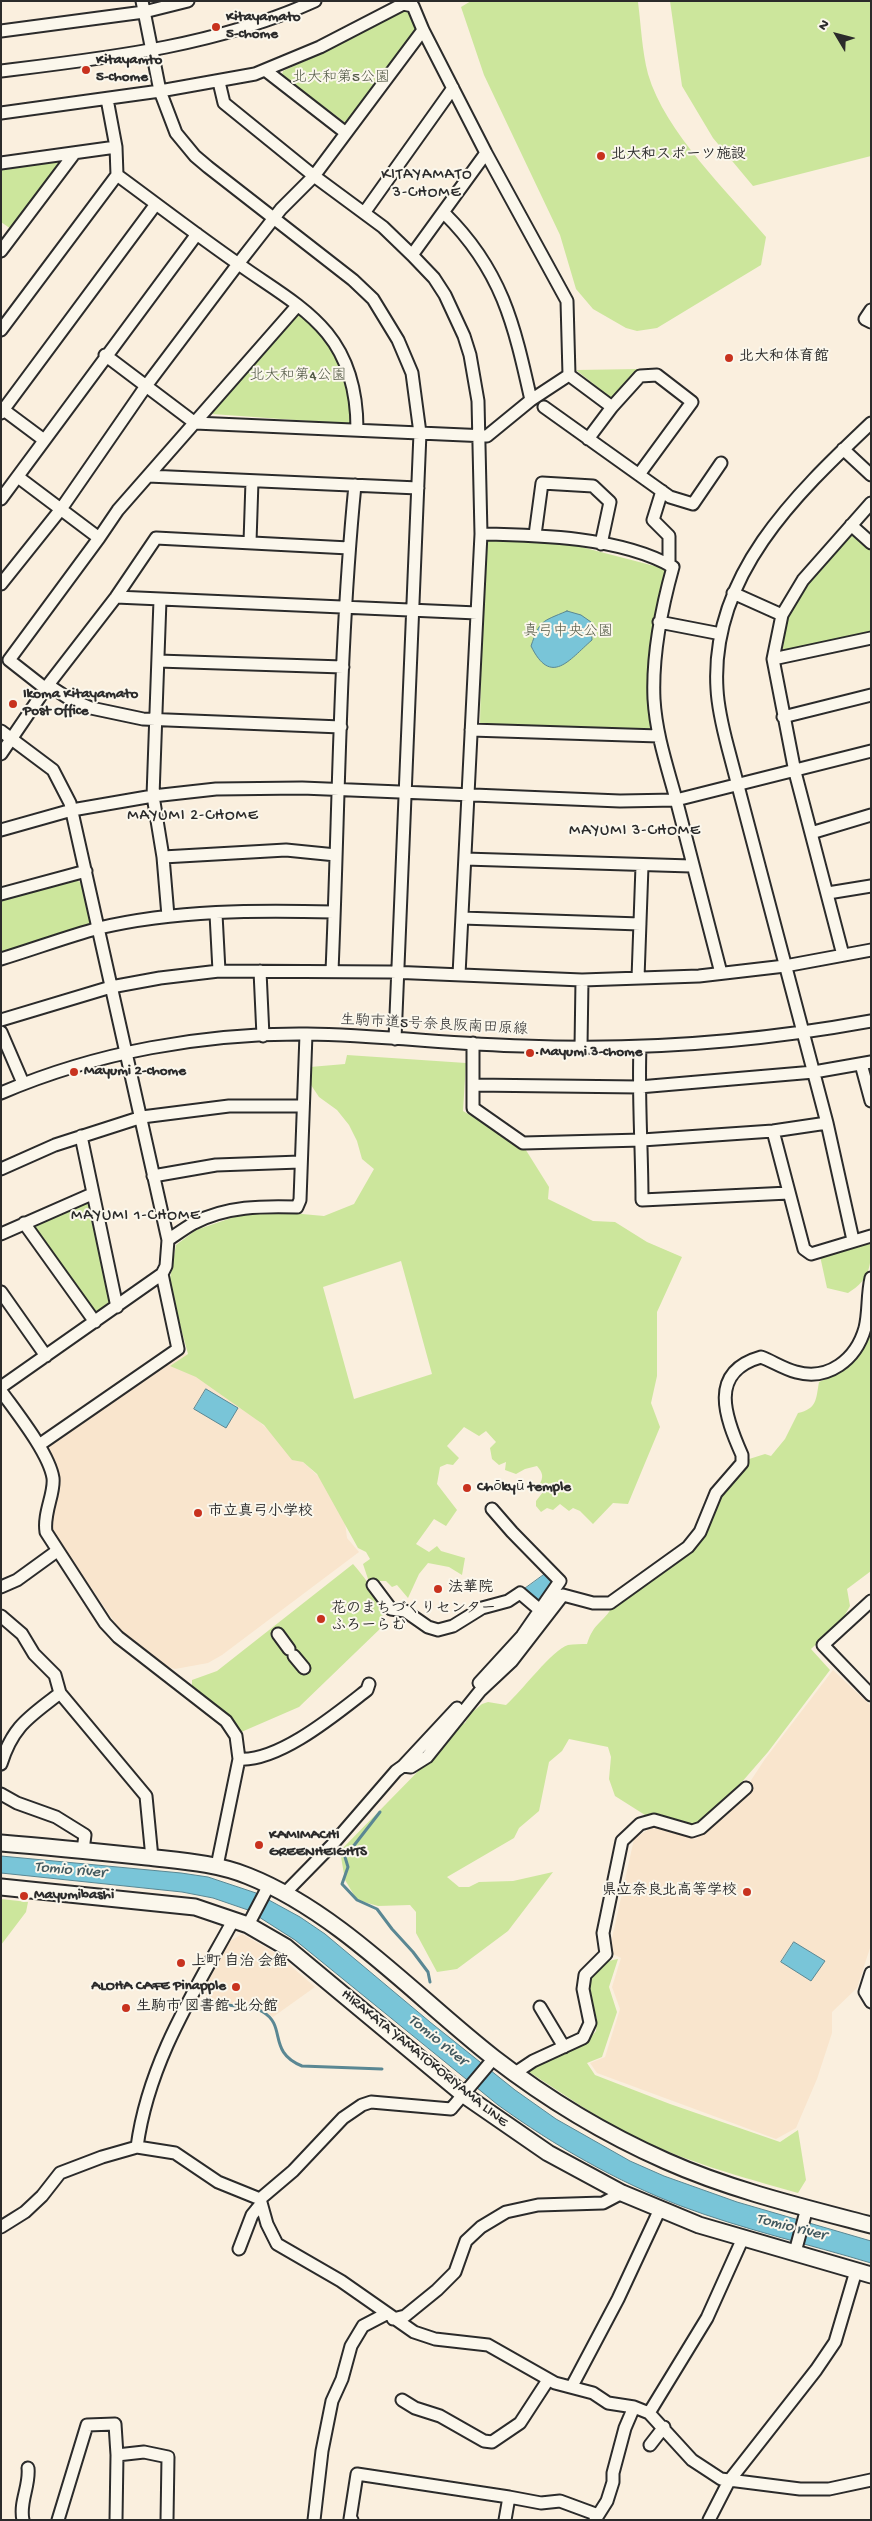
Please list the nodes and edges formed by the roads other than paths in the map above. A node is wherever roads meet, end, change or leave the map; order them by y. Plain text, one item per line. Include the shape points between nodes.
1 (188, 1) edge
2 (315, 1) edge
3 (143, 6) edge
4 (423, 30) junction
5 (1, 31) edge
6 (152, 50) junction
7 (265, 70) junction
8 (1, 71) edge
9 (218, 82) junction
10 (453, 88) junction
11 (160, 91) junction
12 (107, 99) junction
13 (1, 113) edge
14 (346, 133) junction
15 (116, 147) junction
16 (486, 153) junction
17 (74, 154) junction
18 (1, 163) edge
19 (117, 175) junction
20 (314, 176) junction
21 (156, 204) junction
22 (364, 212) junction
23 (444, 213) junction
24 (273, 219) junction
25 (196, 234) junction
26 (1, 251) edge
27 (412, 255) junction
28 (238, 264) junction
29 (297, 306) junction
30 (871, 310) edge
31 (871, 322) edge
32 (1, 330) edge
33 (105, 356) junction
34 (569, 375) junction
35 (146, 386) junction
36 (531, 400) junction
37 (544, 406) dead end
38 (612, 407) junction
39 (2, 411) edge
40 (195, 423) junction
41 (871, 423) edge
42 (357, 429) junction
43 (420, 433) junction
44 (478, 436) junction
45 (588, 439) junction
46 (44, 440) junction
47 (843, 450) junction
48 (721, 463) dead end
49 (640, 473) junction
50 (871, 475) edge
51 (148, 476) junction
52 (18, 477) junction
53 (252, 481) junction
54 (355, 485) junction
55 (418, 488) junction
56 (662, 491) junction
57 (1, 499) edge
58 (871, 503) edge
59 (61, 509) junction
60 (852, 525) junction
61 (481, 534) junction
62 (535, 535) junction
63 (99, 538) junction
64 (250, 542) junction
65 (871, 543) edge
66 (601, 544) junction
67 (349, 548) junction
68 (668, 564) junction
69 (1, 584) edge
70 (732, 593) junction
71 (116, 597) junction
72 (160, 600) junction
73 (346, 608) junction
74 (413, 611) junction
75 (477, 613) junction
76 (782, 615) junction
77 (659, 622) junction
78 (721, 634) junction
79 (871, 638) edge
80 (773, 659) junction
81 (158, 661) junction
82 (343, 667) junction
83 (47, 687) junction
84 (871, 695) edge
85 (783, 717) junction
86 (154, 720) junction
87 (341, 727) junction
88 (471, 730) junction
89 (1, 731) edge
90 (659, 736) junction
91 (12, 739) junction
92 (871, 751) edge
93 (1, 754) edge
94 (795, 772) junction
95 (738, 786) junction
96 (337, 791) junction
97 (406, 793) junction
98 (153, 796) junction
99 (468, 796) junction
100 (676, 800) junction
101 (72, 810) junction
102 (871, 814) edge
103 (1, 830) edge
104 (811, 833) junction
105 (336, 855) junction
106 (163, 858) junction
107 (465, 859) junction
108 (642, 866) junction
109 (691, 866) junction
110 (86, 871) junction
111 (871, 886) edge
112 (828, 893) junction
113 (1, 894) edge
114 (334, 912) junction
115 (216, 914) junction
116 (168, 916) junction
117 (462, 918) junction
118 (640, 924) junction
119 (99, 928) junction
120 (871, 950) edge
121 (843, 955) junction
122 (1, 958) edge
123 (785, 966) junction
124 (219, 971) junction
125 (260, 971) junction
126 (332, 971) junction
127 (398, 973) junction
128 (721, 973) junction
129 (459, 975) junction
130 (638, 978) junction
131 (582, 980) junction
132 (111, 987) junction
133 (1, 1020) edge
134 (871, 1021) edge
135 (1, 1032) edge
136 (802, 1032) junction
137 (306, 1034) junction
138 (263, 1036) junction
139 (395, 1040) junction
140 (473, 1044) junction
141 (581, 1047) junction
142 (640, 1047) junction
143 (127, 1052) junction
144 (866, 1063) edge
145 (814, 1072) junction
146 (23, 1083) junction
147 (473, 1086) junction
148 (639, 1087) junction
149 (1, 1093) edge
150 (871, 1101) edge
151 (302, 1106) junction
152 (142, 1118) junction
153 (827, 1123) junction
154 (773, 1131) junction
155 (80, 1136) junction
156 (642, 1140) junction
157 (300, 1162) junction
158 (1, 1169) edge
159 (153, 1176) junction
160 (92, 1194) junction
161 (789, 1194) junction
162 (24, 1223) junction
163 (1, 1234) edge
164 (871, 1236) edge
165 (168, 1240) junction
166 (853, 1240) junction
167 (162, 1274) junction
168 (871, 1278) edge
169 (1, 1292) edge
170 (117, 1307) junction
171 (95, 1322) junction
172 (46, 1356) junction
173 (1, 1387) edge
174 (1, 1391) edge
175 (39, 1445) junction
176 (492, 1509) dead end
177 (57, 1551) junction
178 (373, 1585) dead end
179 (1, 1587) edge
180 (871, 1601) edge
181 (541, 1611) junction
182 (1, 1616) edge
183 (278, 1634) dead end
184 (304, 1668) dead end
185 (369, 1684) dead end
186 (869, 1688) edge
187 (60, 1693) junction
188 (239, 1759) junction
189 (1, 1764) edge
190 (403, 1766) junction
191 (746, 1788) dead end
192 (1, 1794) edge
193 (1, 1843) edge
194 (83, 1850) junction
195 (152, 1858) junction
196 (217, 1866) junction
197 (269, 1885) junction
198 (1, 1887) edge
199 (284, 1894) junction
200 (241, 1922) junction
201 (871, 1973) edge
202 (871, 2002) edge
203 (540, 2007) dead end
204 (564, 2047) junction
205 (494, 2058) junction
206 (515, 2074) junction
207 (464, 2095) junction
208 (137, 2147) junction
209 (622, 2193) junction
210 (260, 2201) junction
211 (807, 2208) junction
212 (660, 2210) junction
213 (871, 2226) edge
214 (1, 2227) edge
215 (743, 2238) junction
216 (239, 2249) dead end
217 (795, 2252) junction
218 (856, 2271) junction
219 (871, 2275) edge
220 (390, 2316) junction
221 (548, 2380) junction
222 (572, 2386) junction
223 (402, 2400) dead end
224 (634, 2407) junction
225 (650, 2413) junction
226 (664, 2427) junction
227 (650, 2445) dead end
228 (117, 2455) junction
229 (28, 2468) dead end
230 (871, 2480) edge
231 (729, 2481) junction
232 (510, 2497) junction
233 (597, 2517) edge
234 (23, 2520) edge
235 (58, 2520) edge
236 (116, 2520) edge
237 (166, 2520) edge
238 (314, 2520) edge
239 (352, 2520) edge
240 (505, 2520) edge
241 (709, 2520) edge

1 - 3 street
2 - 6 street via 214,37
3 - 5 street
3 - 6 street
4 - 7 street via 413,6 403,4 320,47
4 - 10 street
4 - 14 street
6 - 8 street
6 - 11 street
7 - 9 street
7 - 14 street
9 - 11 street
9 - 20 street via 224,103
10 - 16 street
10 - 22 street
11 - 12 street
11 - 24 street via 169,119 184,144
12 - 13 street
12 - 15 street
14 - 20 street
15 - 17 street
15 - 19 street
16 - 23 street
16 - 34 street via 567,301
17 - 18 street
17 - 26 street
19 - 21 street
19 - 32 street
20 - 22 street
20 - 24 street
21 - 25 street
21 - 39 street
22 - 27 street
23 - 27 street
23 - 36 street via 470,241 499,287 521,353
24 - 28 street
24 - 43 street via 353,280 383,312 412,373
25 - 28 street
25 - 33 street
27 - 44 street via 434,278 464,336 475,376
28 - 29 street
28 - 35 street
29 - 40 street
29 - 42 street via 326,332 347,367 355,395
30 - 31 street via 865,319
33 - 35 street
33 - 46 street
34 - 36 street
34 - 38 street
35 - 40 street
35 - 59 street
36 - 44 street via 487,436
37 - 45 street
38 - 45 street
38 - 49 street via 640,376 657,375 692,402
39 - 46 street
40 - 42 street
40 - 51 street
41 - 47 street
42 - 43 street
43 - 44 street
43 - 55 street
44 - 61 street
45 - 49 street
46 - 52 street
47 - 50 street
47 - 70 street via 769,530
48 - 56 street via 693,504
49 - 56 street
51 - 53 street
51 - 63 street
52 - 57 street
52 - 59 street
53 - 54 street
53 - 64 street
54 - 55 street
54 - 67 street
55 - 74 street
56 - 68 street via 653,520 669,536
58 - 60 street
59 - 63 street
59 - 69 street
60 - 65 street
60 - 76 street via 803,580
61 - 62 street
61 - 75 street
62 - 66 street
62 - 66 street via 542,484 593,486 610,502
63 - 83 street via 9,660
64 - 67 street
64 - 71 street via 156,538
66 - 68 street
67 - 73 street
68 - 77 street via 673,567
70 - 76 street
70 - 78 street
71 - 72 street
71 - 83 street
72 - 73 street
72 - 81 street
73 - 74 street
73 - 82 street
74 - 75 street
74 - 97 street
75 - 88 street
76 - 80 street
77 - 78 street
77 - 90 street via 654,679
78 - 95 street via 718,702
79 - 80 street
80 - 85 street
81 - 82 street
81 - 86 street
82 - 87 street
83 - 86 street via 91,708
83 - 91 street
84 - 85 street
85 - 94 street
86 - 87 street
86 - 98 street
87 - 96 street
88 - 90 street
88 - 99 street
89 - 91 street
90 - 100 street
91 - 93 street
91 - 101 street via 53,770
92 - 94 street
94 - 95 street
94 - 104 street
95 - 100 street
95 - 123 street
96 - 97 street
96 - 98 street via 260,788
96 - 105 street
97 - 99 street
97 - 127 street
98 - 101 street
98 - 106 street
99 - 100 street
99 - 107 street
100 - 109 street
101 - 103 street
101 - 110 street
102 - 104 street
104 - 112 street
105 - 106 street via 276,850
105 - 114 street
106 - 116 street
107 - 108 street
107 - 117 street
108 - 109 street
108 - 118 street
109 - 128 street
110 - 113 street
110 - 119 street
111 - 112 street
112 - 121 street
114 - 115 street
114 - 126 street
115 - 116 street
115 - 124 street
116 - 119 street
117 - 118 street
117 - 129 street
118 - 130 street
119 - 122 street
119 - 132 street
120 - 121 street
121 - 123 street
123 - 128 street
123 - 136 street
124 - 125 street
124 - 132 street
125 - 126 street
125 - 138 street
126 - 127 street
127 - 129 street
127 - 139 street
128 - 130 street
129 - 131 street
130 - 131 street
131 - 141 street
132 - 133 street
132 - 143 street
134 - 136 street, 生駒市道5号奈良阪南田原線
135 - 146 street
136 - 142 street, 生駒市道5号奈良阪南田原線
136 - 145 street
137 - 138 street, 生駒市道5号奈良阪南田原線
137 - 139 street, 生駒市道5号奈良阪南田原線
137 - 151 street
138 - 143 street, 生駒市道5号奈良阪南田原線
139 - 140 street, 生駒市道5号奈良阪南田原線
140 - 141 street, 生駒市道5号奈良阪南田原線
140 - 147 street
141 - 142 street, 生駒市道5号奈良阪南田原線
142 - 148 street
143 - 146 street, 生駒市道5号奈良阪南田原線
143 - 152 street
144 - 145 street
144 - 150 street
145 - 148 street
145 - 153 street
146 - 149 street, 生駒市道5号奈良阪南田原線
147 - 148 street
147 - 156 street via 473,1108 523,1143
148 - 156 street
151 - 152 street via 229,1106
151 - 157 street
152 - 155 street
152 - 159 street
153 - 154 street
153 - 166 street
154 - 156 street
154 - 161 street
155 - 158 street
155 - 160 street
156 - 161 street via 642,1200
157 - 159 street via 216,1165
157 - 165 street via 300,1200 297,1207 236,1208 195,1223
159 - 165 street
160 - 162 street
160 - 170 street
161 - 166 street via 804,1249 812,1254
162 - 163 street
162 - 171 street
164 - 166 street
165 - 167 street via 166,1266
167 - 170 street
167 - 175 street via 178,1349
168 - 190 street via 865,1328 853,1354 832,1371 812,1375 794,1372 761,1356 748,1360 732,1373 726,1382 725,1408 742,1463 716,1493 700,1532 688,1547 610,1603 593,1603 562,1595 512,1661 480,1691 427,1757 411,1767
169 - 172 street
170 - 171 street
171 - 172 street
172 - 173 street
174 - 175 street
175 - 177 street via 53,1479 45,1522 46,1532
176 - 181 street via 560,1581
177 - 179 street via 17,1580
177 - 188 street via 105,1623 118,1637 226,1721 236,1736
178 - 181 street via 391,1609 405,1611 438,1630 453,1626 482,1608 508,1602 520,1593
180 - 186 street via 824,1645
181 - 190 street
182 - 187 street via 22,1634 34,1654 55,1675
183 - 184 street
185 - 188 street via 366,1690 311,1733 253,1760
187 - 189 street via 18,1727
187 - 195 street via 146,1796
188 - 196 street
190 - 199 street
191 - 204 street via 700,1828 692,1831 654,1820 640,1824 622,1841 603,1933 606,1954 585,1975 583,1989 590,2023 584,2038
192 - 194 street via 56,1817 85,1835
193 - 194 main road
194 - 195 main road
195 - 196 main road
196 - 197 main road
197 - 199 main road
197 - 200 street
198 - 200 main road, HIRAKATA YAMATOKORIYAMA LINE via 194,1907
199 - 205 main road via 313,1910
200 - 207 main road, HIRAKATA YAMATOKORIYAMA LINE via 286,1947
200 - 208 street via 168,2039 146,2101
201 - 202 street via 865,1992
203 - 204 street
204 - 206 street
205 - 206 main road
205 - 207 street
206 - 211 main road via 578,2115 667,2162
207 - 209 main road, HIRAKATA YAMATOKORIYAMA LINE via 548,2153
207 - 210 street via 451,2110 371,2102 362,2105 343,2118
208 - 210 street via 175,2153 218,2182
208 - 214 street via 60,2173 31,2206
209 - 212 main road, HIRAKATA YAMATOKORIYAMA LINE
209 - 220 street via 603,2203 538,2205 506,2212 481,2227 466,2241 455,2272 437,2290 405,2316
210 - 216 street
210 - 220 street via 277,2244 341,2281
211 - 213 main road
211 - 217 street
212 - 215 main road, HIRAKATA YAMATOKORIYAMA LINE
212 - 222 street
215 - 217 main road, HIRAKATA YAMATOKORIYAMA LINE
215 - 225 street via 707,2318
217 - 218 main road, HIRAKATA YAMATOKORIYAMA LINE
218 - 219 main road, HIRAKATA YAMATOKORIYAMA LINE
218 - 231 street via 834,2342 816,2370
220 - 221 street via 414,2332 434,2339 488,2346
220 - 238 street via 363,2326 351,2346 332,2401
221 - 222 street
221 - 223 street via 520,2422 492,2442
222 - 224 street via 593,2393 608,2403
224 - 225 street
224 - 233 street via 625,2428 607,2501
225 - 226 street
226 - 227 street
226 - 231 street via 692,2460
228 - 235 street via 115,2424 87,2425
228 - 236 street
228 - 237 street via 144,2452 168,2456
229 - 234 street
230 - 231 street via 830,2489
231 - 241 street
232 - 233 street via 541,2503 560,2501
232 - 239 street via 357,2474
232 - 240 street

